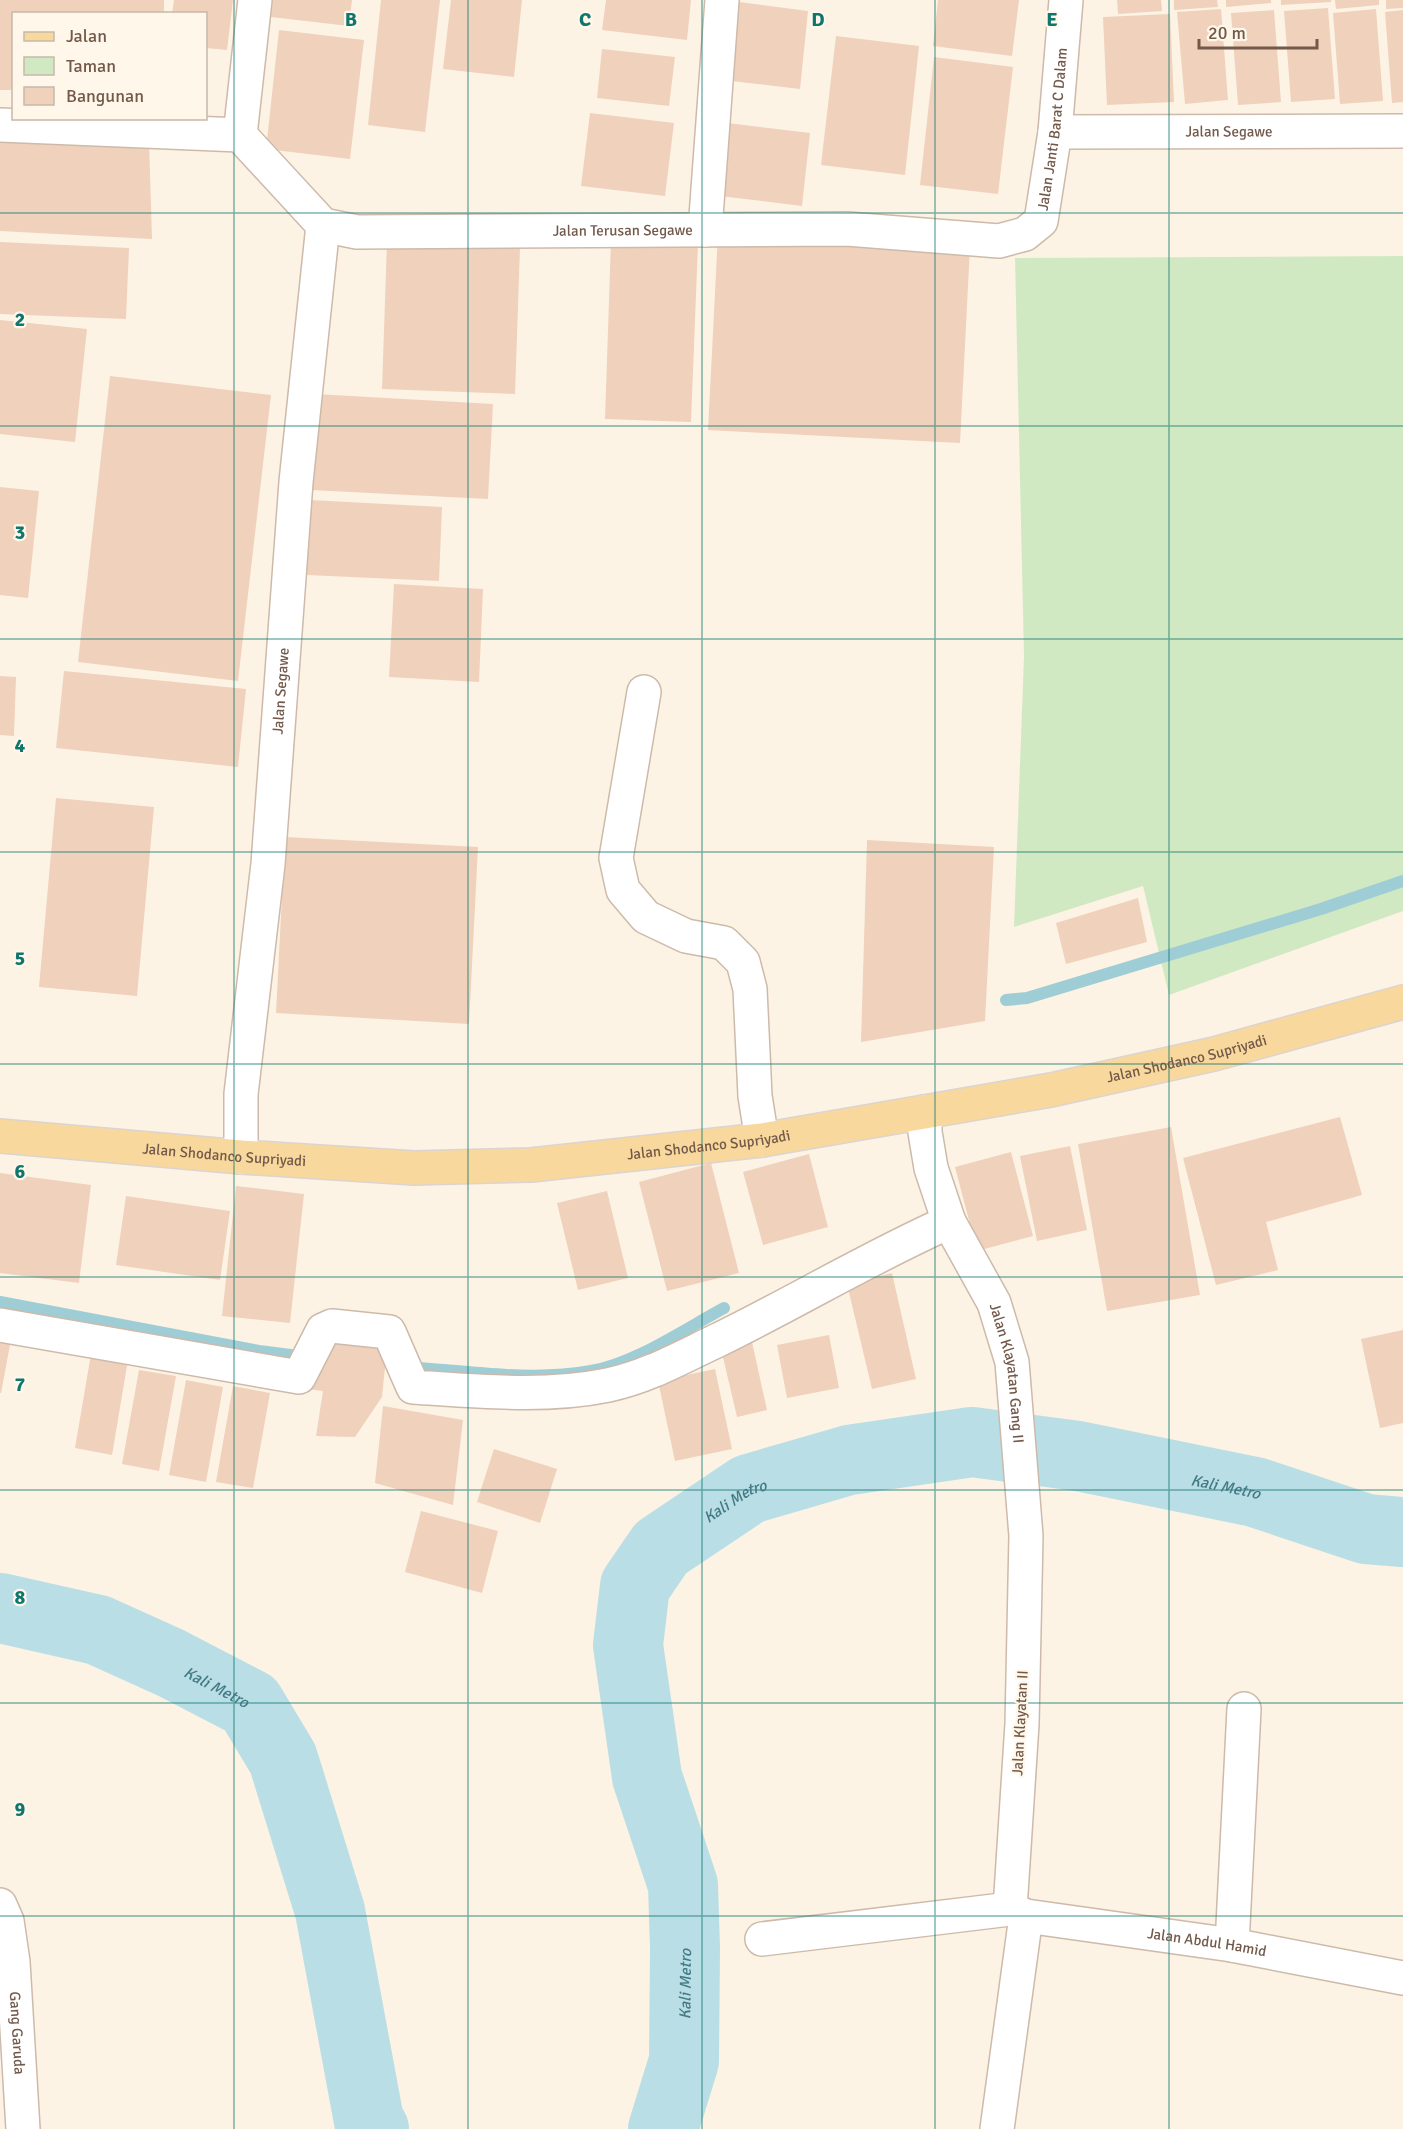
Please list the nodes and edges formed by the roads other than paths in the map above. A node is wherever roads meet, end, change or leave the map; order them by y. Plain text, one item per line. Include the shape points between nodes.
1 (255, 0) edge
2 (722, 0) edge
3 (1066, 0) edge
4 (0, 125) edge
5 (1403, 131) edge
6 (1055, 132) junction
7 (240, 135) junction
8 (1041, 221) joint
9 (322, 225) junction
10 (705, 230) junction
11 (644, 692) dead end
12 (1403, 1002) edge
13 (925, 1112) junction
14 (0, 1136) edge
15 (762, 1140) junction
16 (241, 1157) junction
17 (949, 1222) junction
18 (0, 1325) edge
19 (1026, 1536) joint
20 (1244, 1709) dead end
21 (0, 1905) edge
22 (1018, 1912) junction
23 (762, 1939) dead end
24 (1232, 1946) junction
25 (1403, 1978) edge
26 (23, 2129) edge
27 (998, 2129) edge

1 - 7 street
2 - 10 street
3 - 6 street, Jalan Janti Barat C Dalam
4 - 7 street
5 - 6 street, Jalan Segawe
6 - 8 street, Jalan Janti Barat C Dalam
7 - 9 street
8 - 10 street, Jalan Terusan Segawe via 1024,234 999,241 847,229
9 - 10 street, Jalan Terusan Segawe via 357,231
9 - 16 street, Jalan Segawe via 296,482 268,864 241,1094
11 - 15 street via 616,858 623,890 646,917 686,936 724,943 743,962 750,988 755,1095
12 - 13 main road, Jalan Shodanco Supriyadi via 1202,1056 1052,1090
13 - 15 main road, Jalan Shodanco Supriyadi
13 - 17 street via 931,1168
14 - 16 main road, Jalan Shodanco Supriyadi
15 - 16 main road, Jalan Shodanco Supriyadi via 469,1169
17 - 18 street via 882,1252 764,1318 641,1376 607,1385 544,1392 413,1387 389,1332 333,1326 323,1330 299,1377
17 - 19 street, Jalan Klayatan Gang II via 994,1303 1012,1362
19 - 22 street, Jalan Klayatan II
20 - 24 street
21 - 26 street, Gang Garuda via 7,1921 13,1962
22 - 23 street, Jalan Abdul Hamid
22 - 24 street, Jalan Abdul Hamid
22 - 27 street, Jalan Klayatan II
24 - 25 street, Jalan Abdul Hamid

